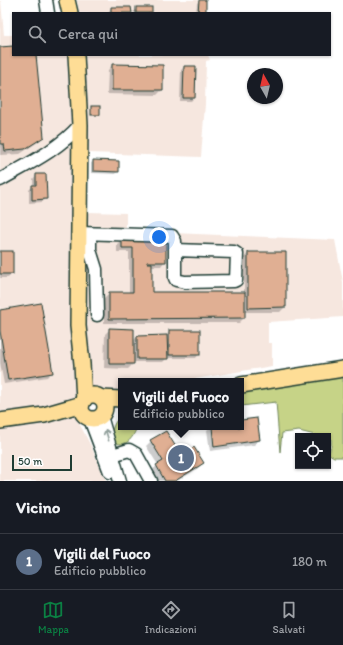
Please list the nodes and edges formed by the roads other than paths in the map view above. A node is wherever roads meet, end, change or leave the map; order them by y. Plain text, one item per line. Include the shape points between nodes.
1 (46, 0) edge
2 (67, 0) edge
3 (48, 12) edge
4 (70, 12) edge
5 (76, 56) edge
6 (80, 126) junction
7 (0, 180) edge
8 (85, 234) junction
9 (175, 250) junction
10 (97, 315) dead end
11 (343, 369) edge
12 (244, 385) edge
13 (118, 400) edge
14 (118, 406) edge
15 (93, 407) junction
16 (0, 422) edge
17 (109, 456) junction
18 (114, 481) edge
19 (120, 481) edge
20 (151, 481) edge

1 - 3 street
2 - 4 main road
5 - 6 main road
6 - 7 street via 52,150
6 - 8 main road
8 - 9 street via 172,236
8 - 10 street via 96,269
8 - 15 main road via 78,326 82,364
9 - 9 street via 234,252 237,254 236,280 176,280
11 - 12 main road
13 - 15 main road
14 - 15 main road
15 - 16 main road
15 - 17 street
17 - 18 street
17 - 19 street
17 - 20 street via 132,450

